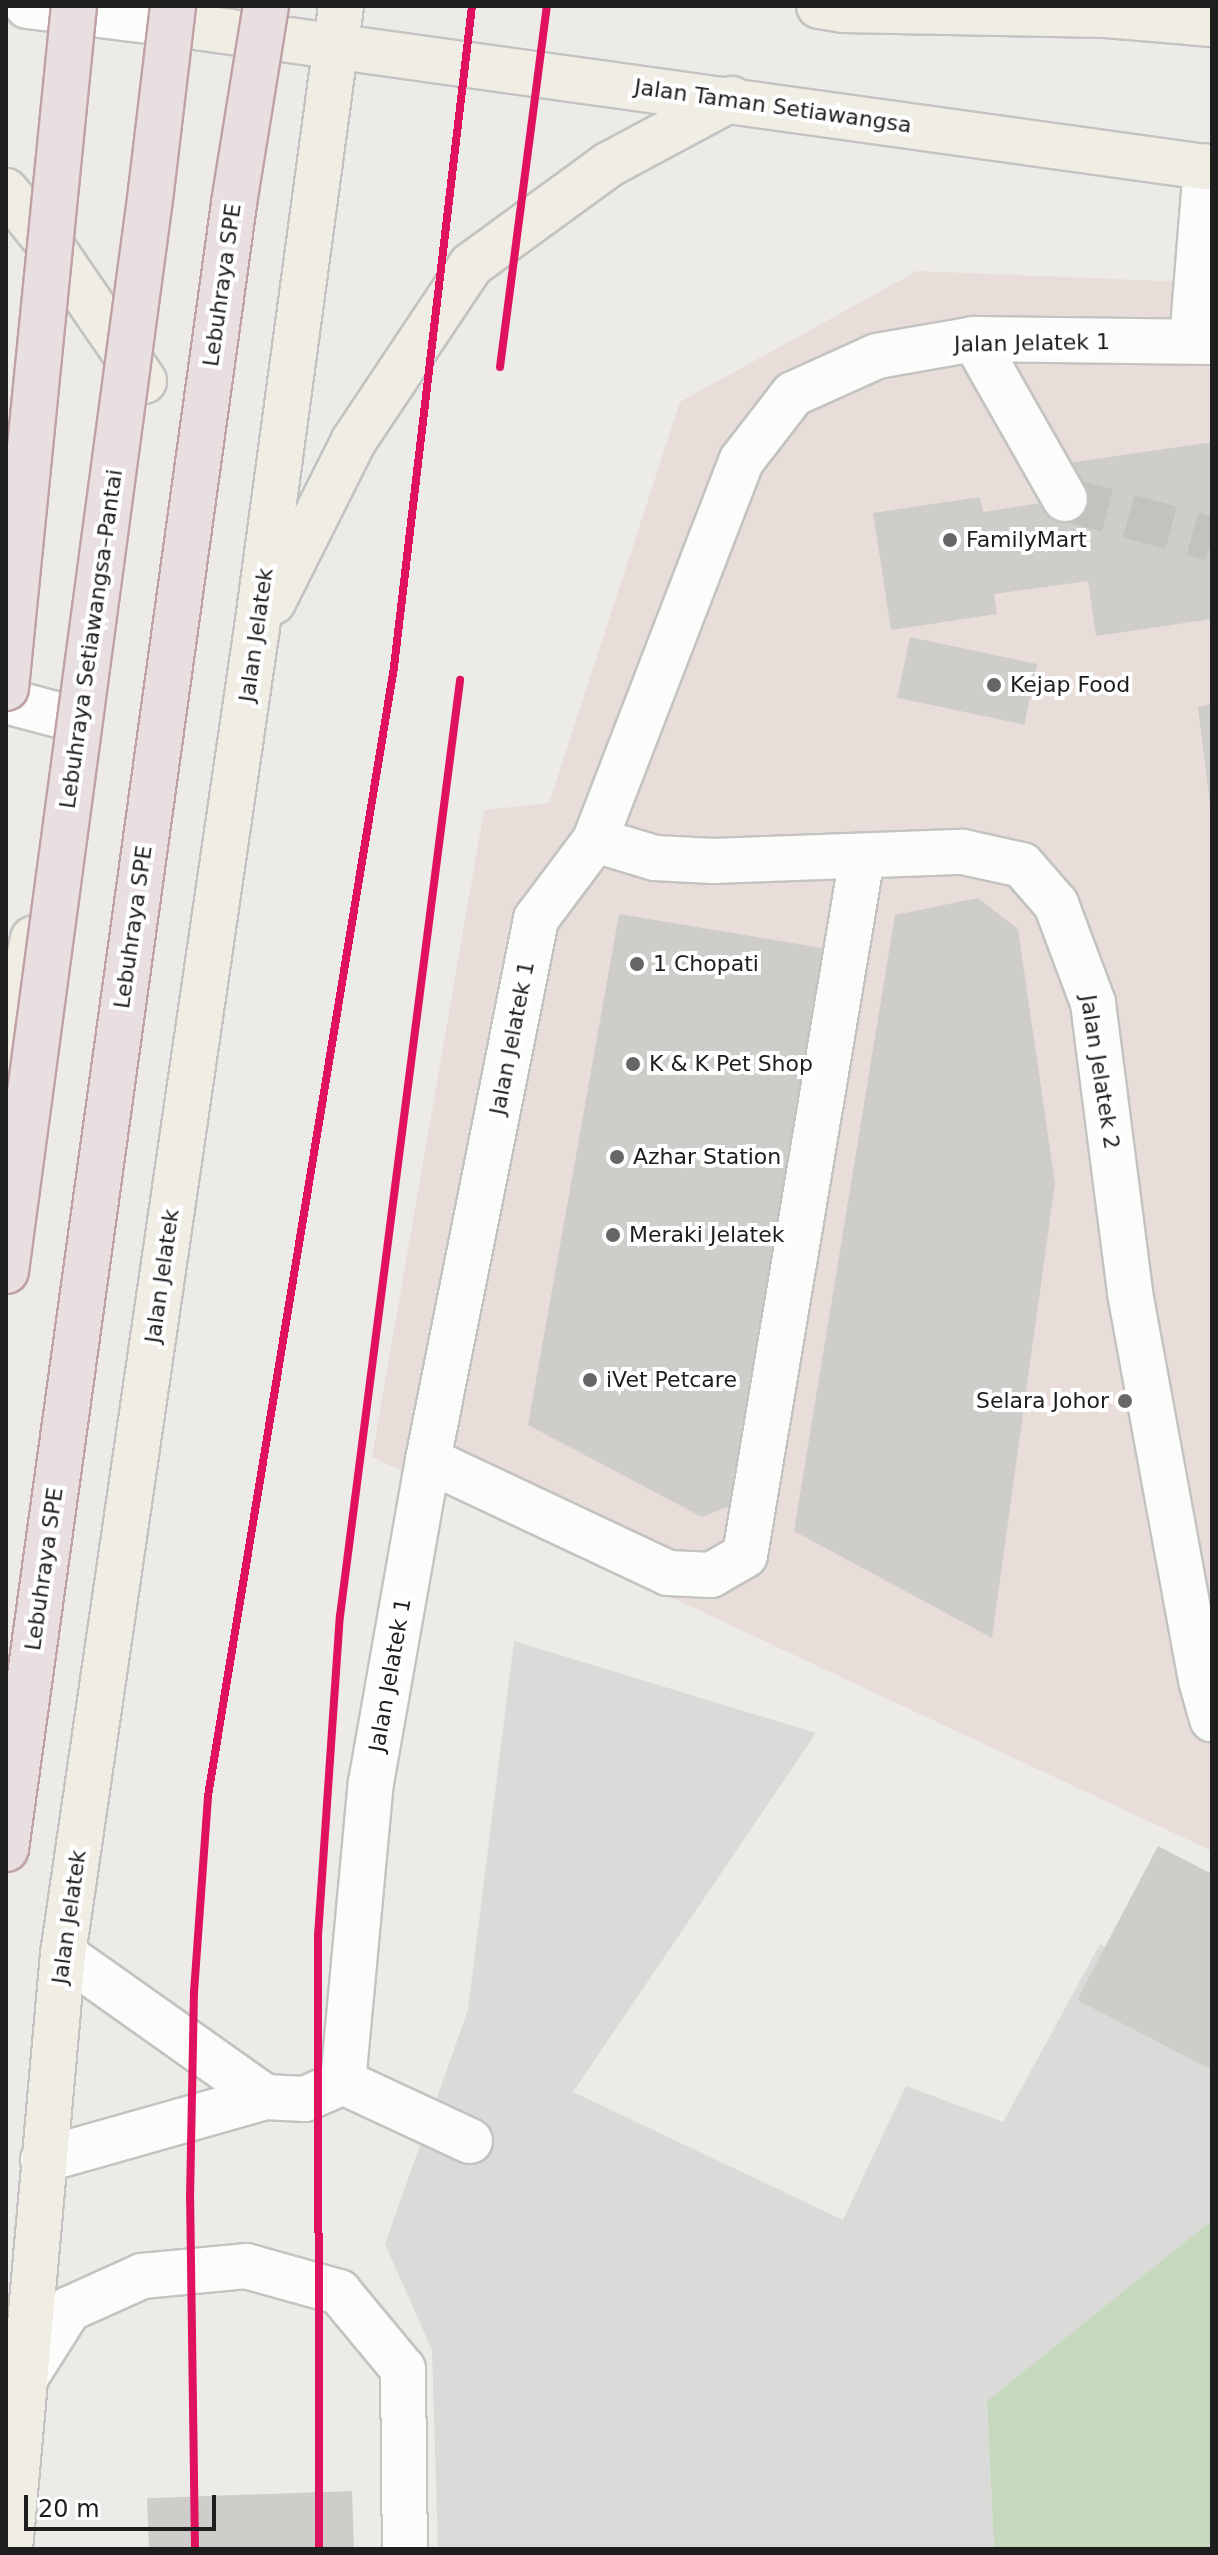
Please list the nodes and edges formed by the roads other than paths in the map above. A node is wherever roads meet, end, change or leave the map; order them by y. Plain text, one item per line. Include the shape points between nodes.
1 (27, 6) edge
2 (74, 6) edge
3 (266, 6) edge
4 (833, 7) edge
5 (182, 13) edge
6 (1212, 24) edge
7 (338, 26) edge
8 (731, 99) junction
9 (1209, 167) edge
10 (6, 191) edge
11 (974, 339) junction
12 (1202, 341) edge
13 (144, 381) junction
14 (1065, 499) dead end
15 (256, 635) junction
16 (6, 688) edge
17 (6, 701) edge
18 (77, 720) junction
19 (595, 840) junction
20 (862, 857) junction
21 (6, 1069) edge
22 (6, 1271) edge
23 (428, 1460) junction
24 (1212, 1719) edge
25 (6, 1849) edge
26 (63, 1954) junction
27 (343, 2082) junction
28 (265, 2097) junction
29 (470, 2141) dead end
30 (43, 2160) junction
31 (24, 2380) junction
32 (10, 2549) edge
33 (405, 2549) edge

1 - 5 street
2 - 16 highway, bridge
3 - 25 highway, Lebuhraya SPE, bridge via 234,203
4 - 6 main road via 1106,15
5 - 7 main road, Jalan Taman Setiawangsa
5 - 13 main road
5 - 22 highway, Lebuhraya Setiawangsa–Pantai, bridge via 151,191
7 - 8 main road, Jalan Taman Setiawangsa
7 - 15 main road, Jalan Jelatek
8 - 9 main road, Jalan Taman Setiawangsa
8 - 15 main road via 608,165 471,265 353,442
9 - 12 street
10 - 13 main road via 54,250
11 - 12 street, Jalan Jelatek 1
11 - 14 street
11 - 19 street, Jalan Jelatek 1 via 877,356 793,394 742,460
13 - 18 main road
15 - 26 main road, Jalan Jelatek
17 - 18 street
18 - 21 main road
19 - 20 street, Jalan Jelatek 2 via 669,859
19 - 23 street, Jalan Jelatek 1 via 536,919
20 - 23 street via 745,1555 711,1575 668,1573
20 - 24 street, Jalan Jelatek 2 via 963,852 1022,865 1056,904 1093,1003 1130,1293
23 - 27 street, Jalan Jelatek 1 via 371,1783
26 - 28 street
26 - 30 main road, Jalan Jelatek
27 - 28 street via 305,2099
27 - 29 street
28 - 30 street
30 - 31 main road, Jalan Jelatek
31 - 32 main road, Jalan Jelatek
31 - 33 street via 69,2309 142,2276 246,2266 339,2292 403,2369

